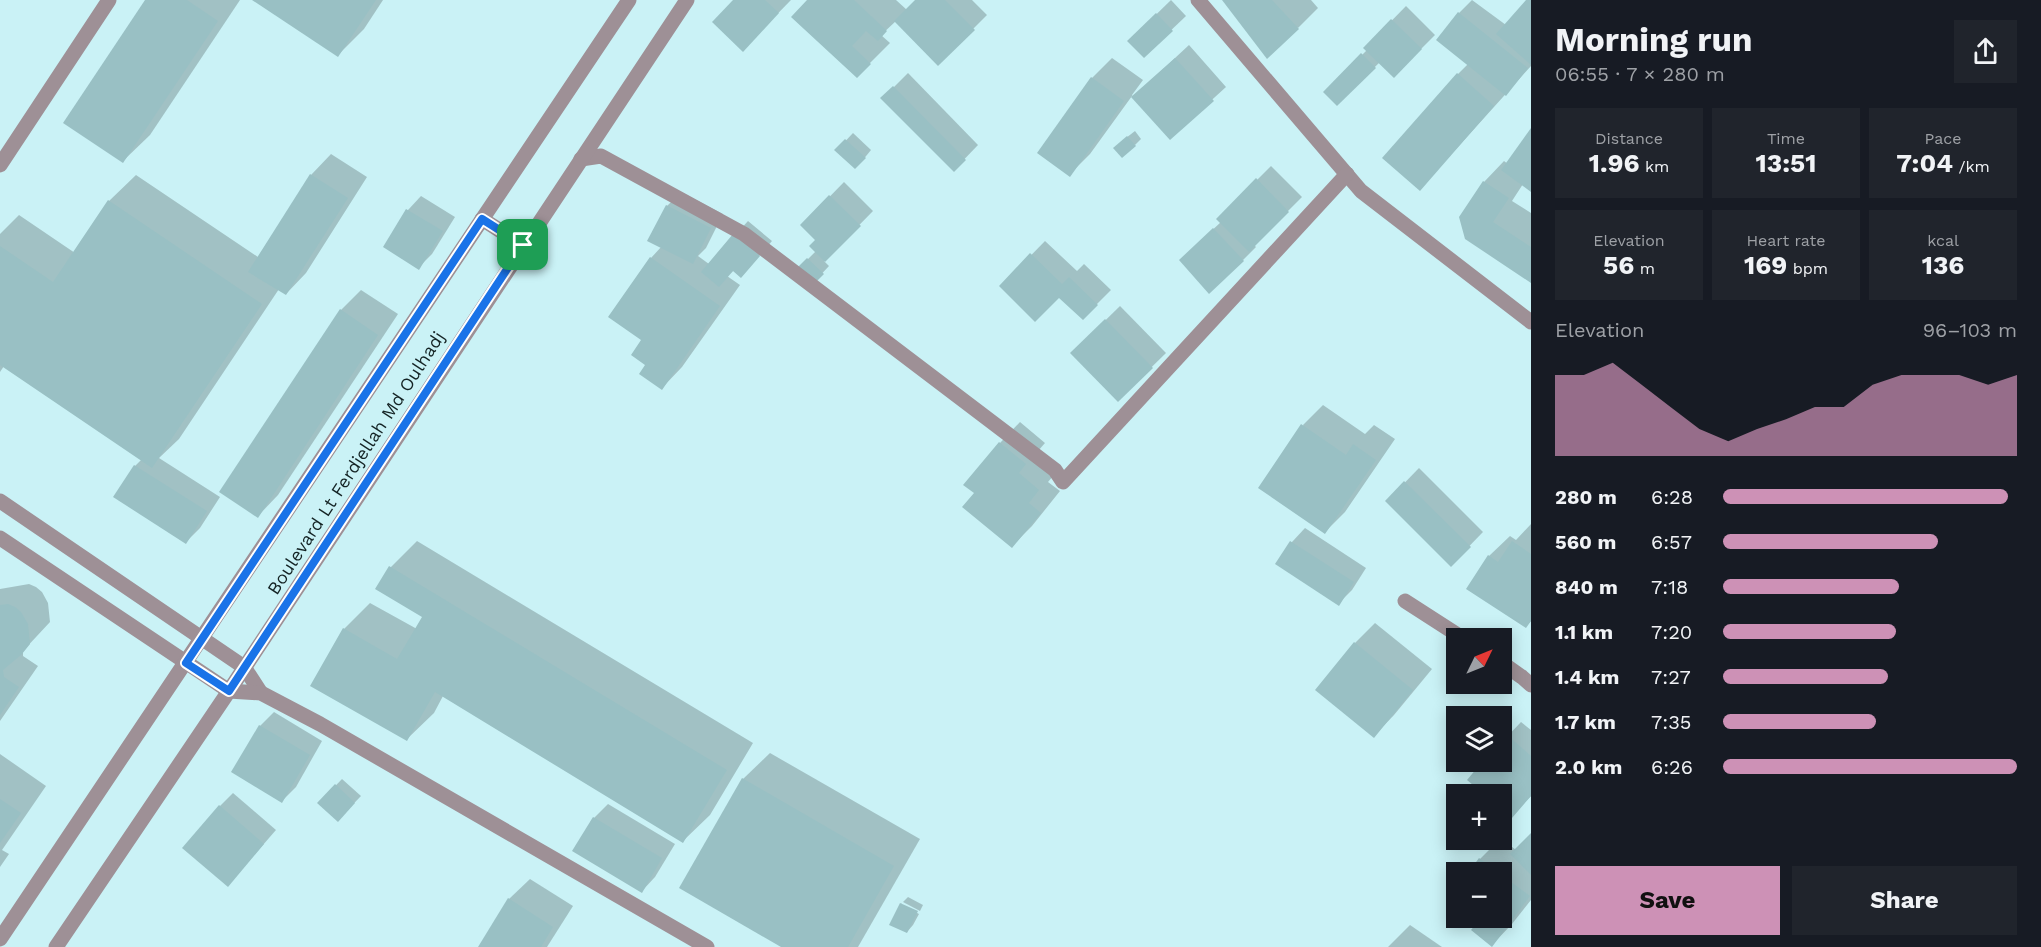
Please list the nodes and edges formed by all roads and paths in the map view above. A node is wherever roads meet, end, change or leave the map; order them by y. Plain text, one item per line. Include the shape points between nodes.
1 (109, 0) edge
2 (629, 0) edge
3 (687, 0) edge
4 (1197, 0) edge
5 (580, 159) junction
6 (0, 165) edge
7 (1347, 174) junction
8 (482, 219) junction
9 (523, 245) junction
10 (1531, 322) edge
11 (0, 501) edge
12 (0, 538) edge
13 (1406, 601) dead end
14 (1447, 628) edge
15 (201, 638) junction
16 (186, 663) junction
17 (244, 667) junction
18 (1512, 671) edge
19 (1531, 685) edge
20 (229, 691) junction
21 (261, 693) junction
22 (0, 939) edge
23 (56, 947) edge
24 (707, 947) edge

1 - 6 street
2 - 8 street, Boulevard Lt Ferdjellah Md Oulhadj
3 - 5 street, Boulevard Lt Ferdjellah Md Oulhadj
4 - 7 street
5 - 7 street via 600,156 744,234 1055,470 1063,482
5 - 9 street, Boulevard Lt Ferdjellah Md Oulhadj
7 - 10 street via 1361,191
8 - 9 street
8 - 15 street, Boulevard Lt Ferdjellah Md Oulhadj
9 - 17 street, Boulevard Lt Ferdjellah Md Oulhadj
11 - 15 street
12 - 16 street
13 - 14 street
15 - 16 street, Boulevard Lt Ferdjellah Md Oulhadj
15 - 17 street
16 - 20 street
16 - 22 street, Boulevard Lt Ferdjellah Md Oulhadj
17 - 20 street, Boulevard Lt Ferdjellah Md Oulhadj
17 - 21 street
18 - 19 street
20 - 21 street
20 - 23 street, Boulevard Lt Ferdjellah Md Oulhadj
21 - 24 street

